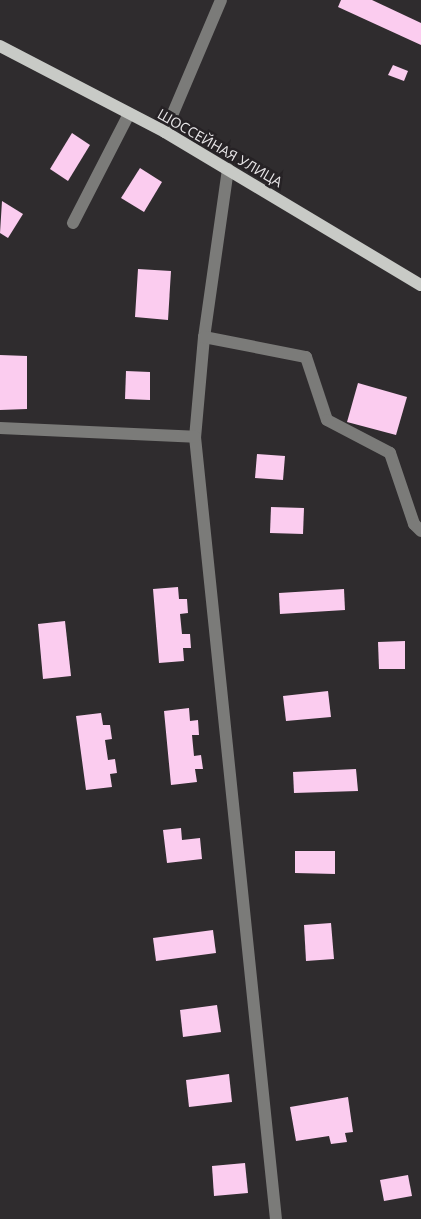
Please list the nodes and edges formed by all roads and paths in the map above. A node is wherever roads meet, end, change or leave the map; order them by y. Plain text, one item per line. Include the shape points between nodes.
1 (221, 0) edge
2 (0, 46) edge
3 (129, 114) junction
4 (165, 132) junction
5 (228, 168) junction
6 (73, 222) dead end
7 (421, 285) edge
8 (204, 337) junction
9 (0, 428) edge
10 (195, 437) junction
11 (421, 530) edge
12 (276, 1219) edge

1 - 4 street
2 - 3 main road, ШОССЕЙНАЯ УЛИЦА
3 - 4 main road, ШОССЕЙНАЯ УЛИЦА
3 - 6 street
4 - 5 main road, ШОССЕЙНАЯ УЛИЦА
5 - 7 main road, ШОССЕЙНАЯ УЛИЦА
5 - 8 street
8 - 10 street
8 - 11 street via 306,357 326,420 390,453 414,524
9 - 10 street
10 - 12 street

